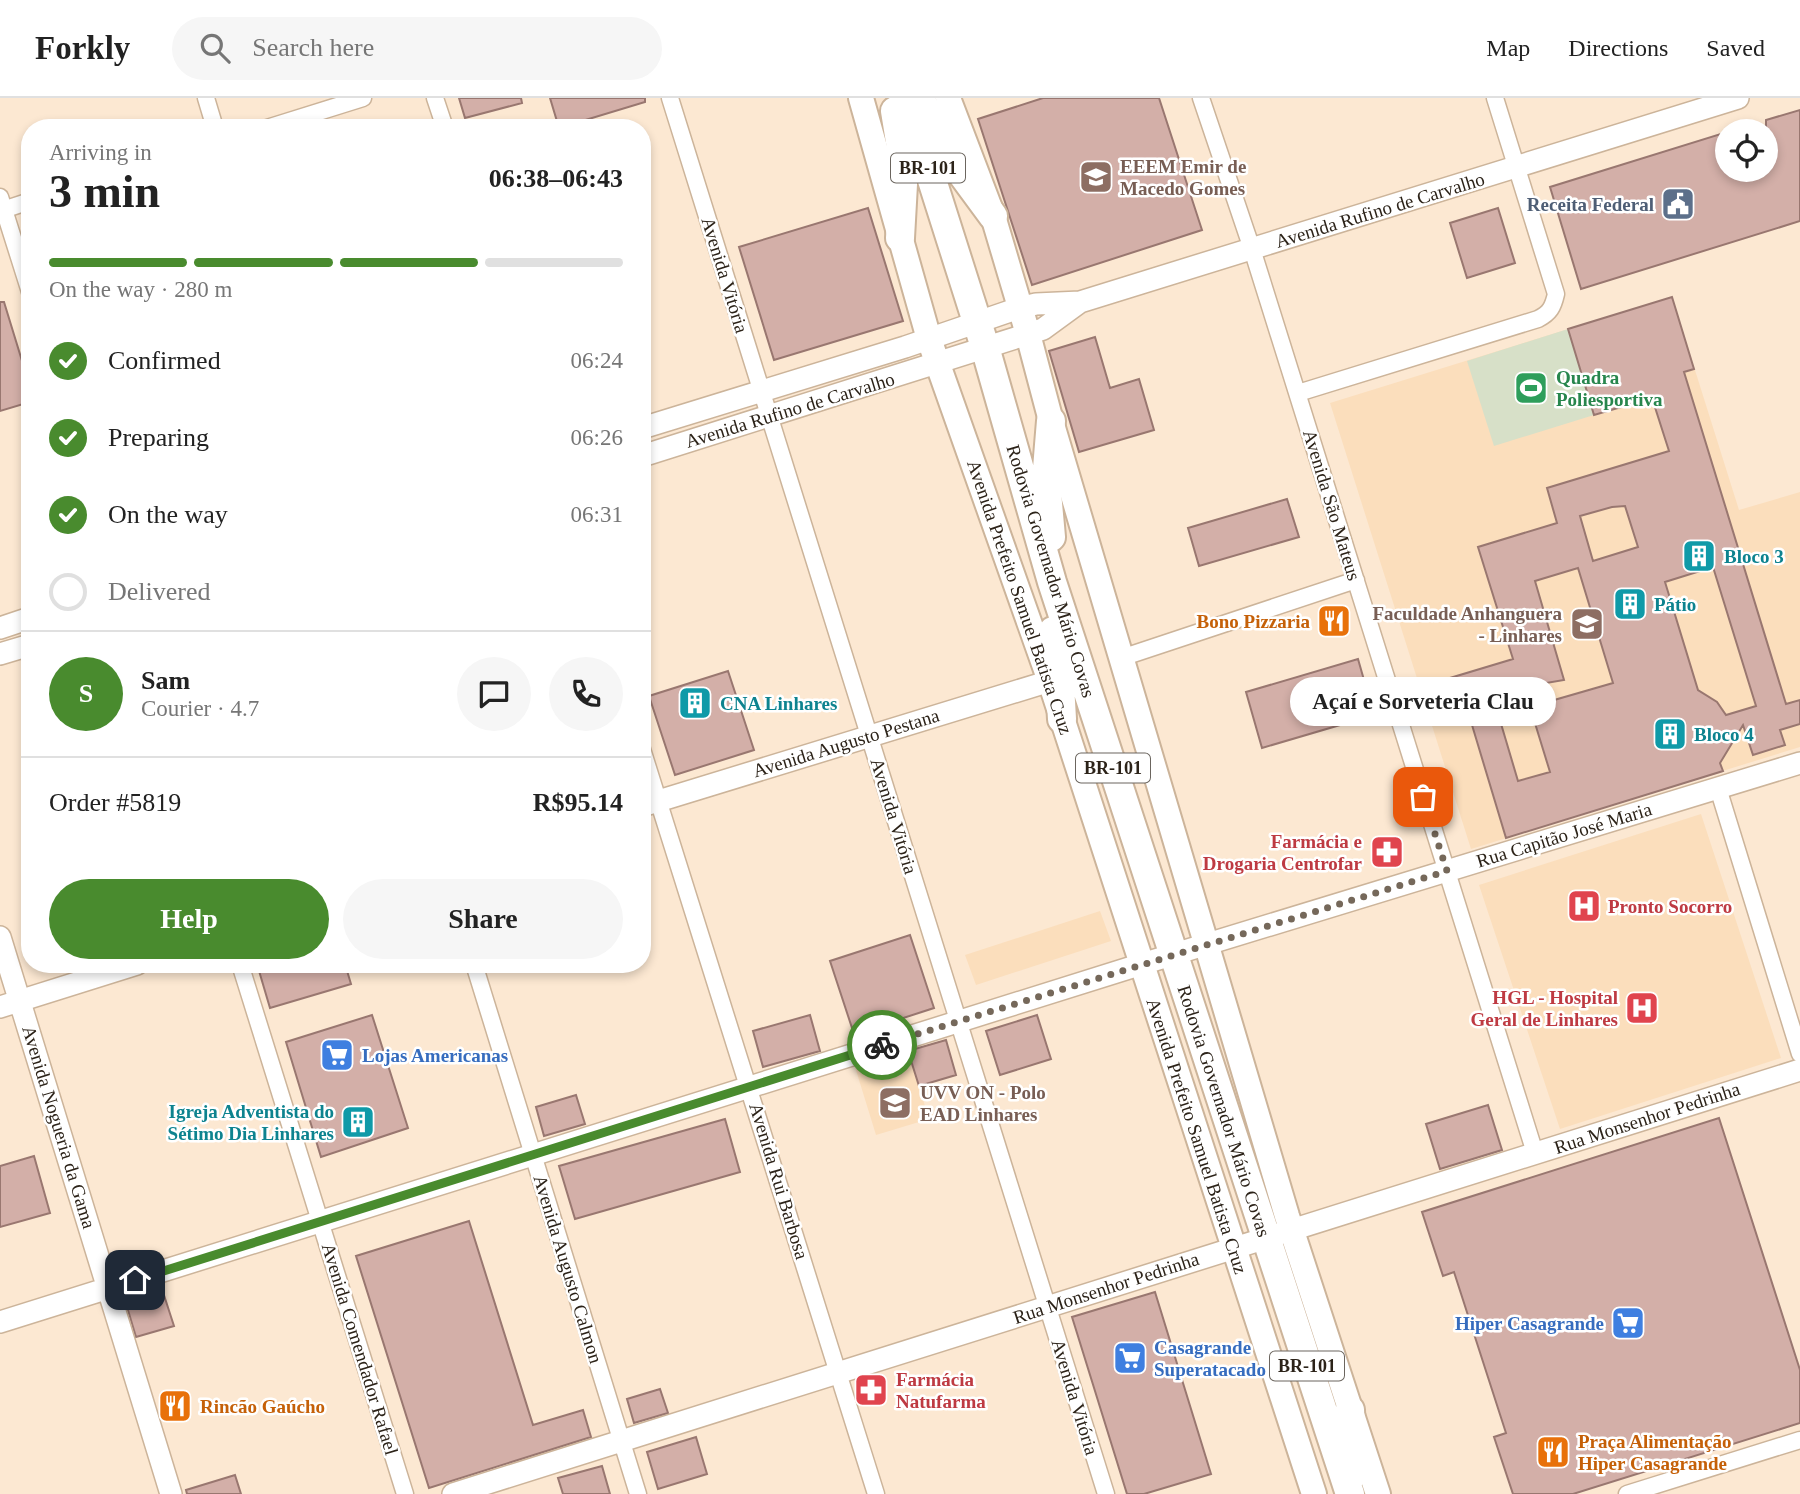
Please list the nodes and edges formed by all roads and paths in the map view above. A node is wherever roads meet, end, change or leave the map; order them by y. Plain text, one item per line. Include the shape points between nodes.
1 (206, 98) edge
2 (363, 98) edge
3 (435, 98) edge
4 (670, 98) edge
5 (862, 98) edge
6 (893, 98) edge
7 (906, 98) edge
8 (920, 98) edge
9 (948, 98) edge
10 (1200, 98) edge
11 (1495, 98) edge
12 (1738, 98) edge
13 (212, 119) edge
14 (296, 119) edge
15 (442, 119) edge
16 (1517, 167) junction
17 (21, 203) edge
18 (1, 206) edge
19 (993, 216) junction
20 (901, 238) junction
21 (1252, 249) junction
22 (21, 265) edge
23 (1080, 302) junction
24 (1019, 308) junction
25 (981, 334) junction
26 (1028, 334) junction
27 (929, 339) junction
28 (938, 364) junction
29 (760, 391) junction
30 (1297, 393) junction
31 (768, 417) junction
32 (1051, 421) junction
33 (651, 425) edge
34 (651, 453) edge
35 (1033, 522) junction
36 (1356, 580) junction
37 (1052, 582) junction
38 (21, 621) edge
39 (0, 628) edge
40 (21, 648) edge
41 (0, 654) edge
42 (1121, 658) junction
43 (1050, 681) junction
44 (1062, 719) junction
45 (869, 736) junction
46 (1800, 763) edge
47 (1718, 788) junction
48 (651, 804) edge
49 (1447, 871) junction
50 (0, 937) edge
51 (1208, 944) junction
52 (1174, 954) junction
53 (1142, 964) junction
54 (108, 973) edge
55 (243, 973) edge
56 (477, 973) edge
57 (10, 1004) edge
58 (958, 1021) junction
59 (1800, 1054) edge
60 (1800, 1070) edge
61 (750, 1087) junction
62 (1535, 1153) junction
63 (533, 1155) junction
64 (320, 1221) junction
65 (1291, 1230) junction
66 (1264, 1238) junction
67 (1233, 1247) junction
68 (108, 1288) junction
69 (1047, 1306) junction
70 (0, 1322) edge
71 (838, 1372) junction
72 (1350, 1410) junction
73 (1800, 1440) edge
74 (621, 1441) junction
75 (1636, 1493) edge
76 (171, 1494) edge
77 (405, 1494) edge
78 (453, 1494) edge
79 (638, 1494) edge
80 (876, 1494) edge
81 (1106, 1494) edge
82 (1314, 1494) edge
83 (1352, 1494) edge
84 (1378, 1494) edge

1 - 13 street
2 - 14 street
3 - 15 street
4 - 29 street, Avenida Vitória
5 - 20 main road, Avenida Prefeito Samuel Batista Cruz
6 - 20 highway via 904,166
7 - 25 highway, BR-101
8 - 19 highway via 951,159
9 - 19 main road
10 - 21 street, Avenida São Mateus
11 - 16 street
12 - 16 main road, Avenida Rufino de Carvalho
16 - 21 main road, Avenida Rufino de Carvalho
16 - 30 street via 1556,294 1547,315
17 - 18 street
18 - 22 street
19 - 24 main road
20 - 27 main road, Avenida Prefeito Samuel Batista Cruz
21 - 23 main road, Avenida Rufino de Carvalho
21 - 30 street, Avenida São Mateus
23 - 24 main road, Avenida Rufino de Carvalho
23 - 26 main road via 1043,329
24 - 25 main road, Avenida Rufino de Carvalho
24 - 26 main road
25 - 26 main road
25 - 27 main road, Avenida Rufino de Carvalho
25 - 28 main road, Avenida Rufino de Carvalho
25 - 35 highway, Rodovia Governador Mário Covas / BR-101
26 - 32 main road
27 - 28 main road, Avenida Prefeito Samuel Batista Cruz
27 - 29 main road, Avenida Rufino de Carvalho
28 - 31 main road, Avenida Rufino de Carvalho
28 - 43 main road, Avenida Prefeito Samuel Batista Cruz
29 - 31 street, Avenida Vitória
29 - 33 main road, Avenida Rufino de Carvalho
30 - 36 street, Avenida São Mateus
31 - 34 main road, Avenida Rufino de Carvalho
31 - 45 street, Avenida Vitória
32 - 37 highway via 1046,481
32 - 42 main road
35 - 37 highway, Rodovia Governador Mário Covas / BR-101
35 - 44 highway via 1040,586 1058,650
36 - 42 street
36 - 49 street, Avenida São Mateus
37 - 52 highway, Rodovia Governador Mário Covas / BR-101
38 - 39 main road
40 - 41 main road
42 - 51 main road
43 - 44 main road, Avenida Prefeito Samuel Batista Cruz
43 - 45 main road, Avenida Augusto Pestana
44 - 53 main road, Avenida Prefeito Samuel Batista Cruz
45 - 48 main road, Avenida Augusto Pestana
45 - 58 street, Avenida Vitória
46 - 47 main road, Rua Capitão José Maria
47 - 49 main road, Rua Capitão José Maria
47 - 59 street
48 - 61 street, Avenida Rui Barbosa
49 - 51 main road, Rua Capitão José Maria
49 - 62 street, Avenida São Mateus
50 - 57 main road, Avenida Nogueria da Gama
51 - 52 main road, Rua Capitão José Maria
51 - 65 main road
52 - 53 main road, Rua Capitão José Maria
52 - 66 highway, Rodovia Governador Mário Covas / BR-101
53 - 58 main road
53 - 67 main road, Avenida Prefeito Samuel Batista Cruz
54 - 57 main road
55 - 64 street, Avenida Comendador Rafael
56 - 63 street, Avenida Augusto Calmon
57 - 68 main road, Avenida Nogueria da Gama
58 - 61 main road
58 - 69 street, Avenida Vitória
60 - 62 main road, Rua Monsenhor Pedrinha
61 - 63 main road
61 - 71 street, Avenida Rui Barbosa
62 - 65 main road, Rua Monsenhor Pedrinha
63 - 64 main road
63 - 74 street, Avenida Augusto Calmon
64 - 68 main road
64 - 77 street, Avenida Comendador Rafael
65 - 66 main road, Rua Monsenhor Pedrinha
65 - 72 main road
66 - 67 main road, Rua Monsenhor Pedrinha
66 - 83 highway, Rodovia Governador Mário Covas / BR-101
67 - 69 main road, Rua Monsenhor Pedrinha
67 - 82 main road, Avenida Prefeito Samuel Batista Cruz
68 - 70 main road
68 - 76 main road, Avenida Nogueria da Gama
69 - 71 main road, Rua Monsenhor Pedrinha
69 - 81 street, Avenida Vitória
71 - 74 main road, Rua Monsenhor Pedrinha
71 - 80 street, Avenida Rui Barbosa
72 - 83 highway
72 - 84 main road
73 - 75 street
74 - 78 main road, Rua Monsenhor Pedrinha
74 - 79 street, Avenida Augusto Calmon

